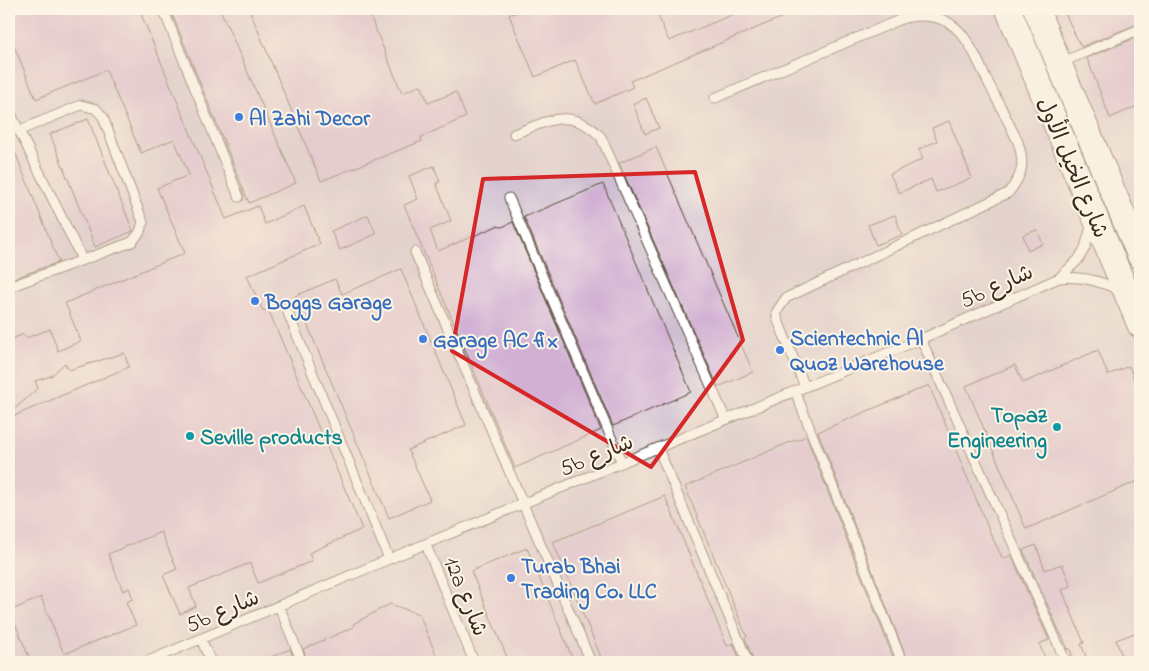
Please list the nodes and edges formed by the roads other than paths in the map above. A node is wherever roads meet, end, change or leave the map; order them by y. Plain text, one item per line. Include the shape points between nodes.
1 (163, 9) edge
2 (1008, 9) edge
3 (1036, 9) edge
4 (1140, 29) edge
5 (1058, 63) junction
6 (715, 98) dead end
7 (9, 110) edge
8 (11, 121) edge
9 (18, 131) junction
10 (514, 134) dead end
11 (239, 197) dead end
12 (508, 198) dead end
13 (1092, 209) junction
14 (415, 252) dead end
15 (1140, 256) edge
16 (82, 259) junction
17 (1059, 278) junction
18 (9, 287) edge
19 (1130, 300) junction
20 (288, 313) dead end
21 (1140, 325) edge
22 (921, 340) junction
23 (805, 387) junction
24 (796, 391) junction
25 (726, 420) junction
26 (658, 448) junction
27 (622, 463) junction
28 (524, 504) junction
29 (426, 544) junction
30 (389, 559) junction
31 (279, 606) junction
32 (201, 639) junction
33 (146, 662) edge
34 (211, 662) edge
35 (302, 662) edge
36 (474, 662) edge
37 (591, 662) edge
38 (748, 662) edge
39 (902, 662) edge
40 (1066, 662) edge

1 - 11 lane
2 - 13 main road, شارع الخيل الأول
3 - 5 main road, شارع الخيل الأول
4 - 5 lane
5 - 15 main road, شارع الخيل الأول
6 - 23 lane via 904,18 927,15 949,23 967,39 1018,142 1022,169 1008,193 786,298 777,318
7 - 8 lane
8 - 9 lane
9 - 16 lane
9 - 16 lane via 81,105 96,109 103,117 142,217 142,227 132,242
10 - 25 lane via 552,119 566,118 592,127 601,137
12 - 27 lane
13 - 17 lane, 5b شارع via 1085,248 1078,260
13 - 19 main road, شارع الخيل الأول
14 - 28 lane
16 - 18 lane
17 - 19 lane, 5b شارع via 1097,281
17 - 22 lane, 5b شارع
19 - 21 main road, شارع الخيل الأول
20 - 30 lane
22 - 23 lane, 5b شارع
22 - 40 lane
23 - 24 lane, 5b شارع
24 - 25 lane, 5b شارع
24 - 39 lane
25 - 26 lane, 5b شارع
26 - 27 lane, 5b شارع
26 - 38 lane
27 - 28 lane, 5b شارع
28 - 29 lane, 5b شارع
28 - 37 lane
29 - 30 lane, 5b شارع
29 - 36 lane, 12a شارع
30 - 31 lane, 5b شارع
31 - 32 lane, 5b شارع
31 - 35 lane
32 - 33 lane, 5b شارع
32 - 34 lane

